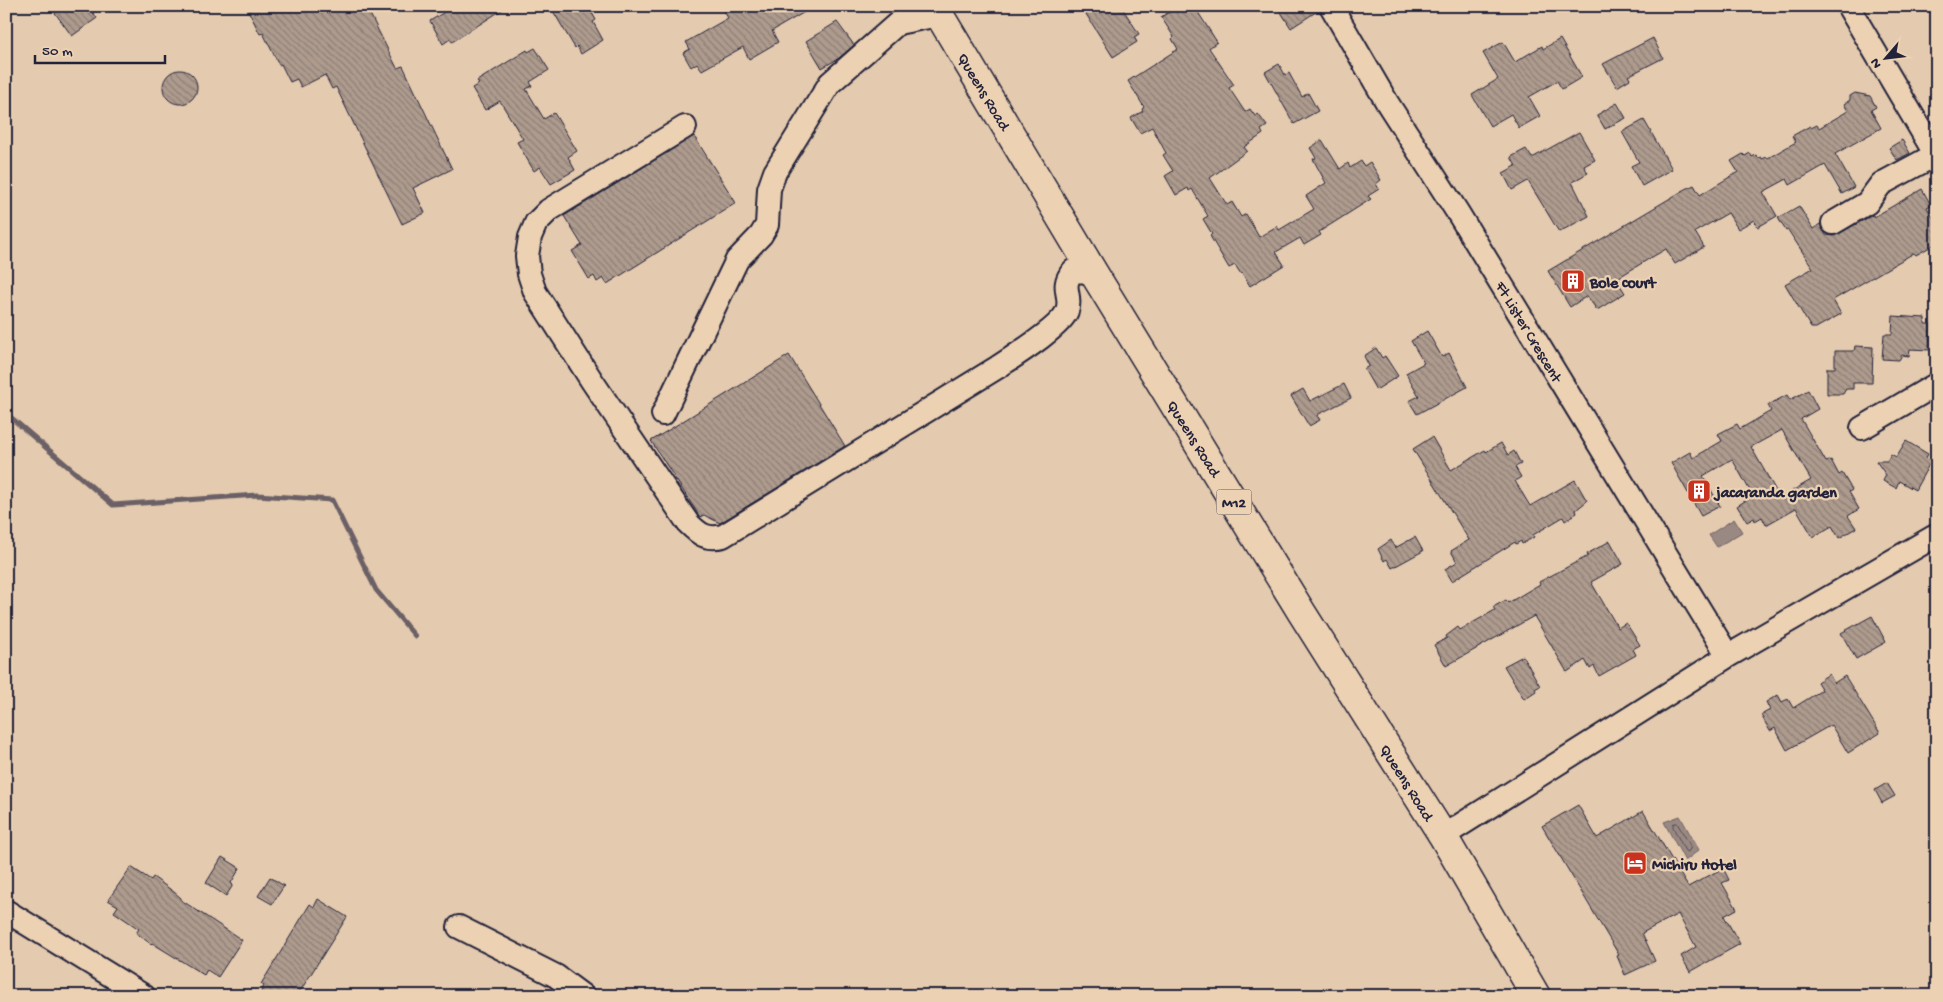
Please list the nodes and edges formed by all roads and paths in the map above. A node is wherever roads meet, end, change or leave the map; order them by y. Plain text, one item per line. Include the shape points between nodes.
1 (1331, 6) edge
2 (1848, 6) edge
3 (937, 11) edge
4 (685, 127) dead end
5 (1936, 156) edge
6 (1833, 223) dead end
7 (1093, 272) junction
8 (1937, 384) edge
9 (663, 414) dead end
10 (1862, 428) dead end
11 (1937, 535) edge
12 (1728, 656) junction
13 (1443, 836) junction
14 (6, 911) edge
15 (459, 927) dead end
16 (144, 996) edge
17 (582, 996) edge
18 (1536, 996) edge

1 - 12 street, Ft Lister Crescent
2 - 5 street
3 - 7 highway, Queens Road / M12
3 - 9 street via 898,23 830,83 775,172 769,189 767,225 737,260
4 - 7 street via 549,210 536,223 527,256 535,292 688,523 704,537 723,536 1034,343 1068,309 1068,277 1073,271
5 - 6 street via 1881,184 1867,203
7 - 13 highway, Queens Road / M12
8 - 10 street
11 - 12 street
12 - 13 street
13 - 18 highway, Queens Road / M12
14 - 16 street
15 - 17 street via 556,976

